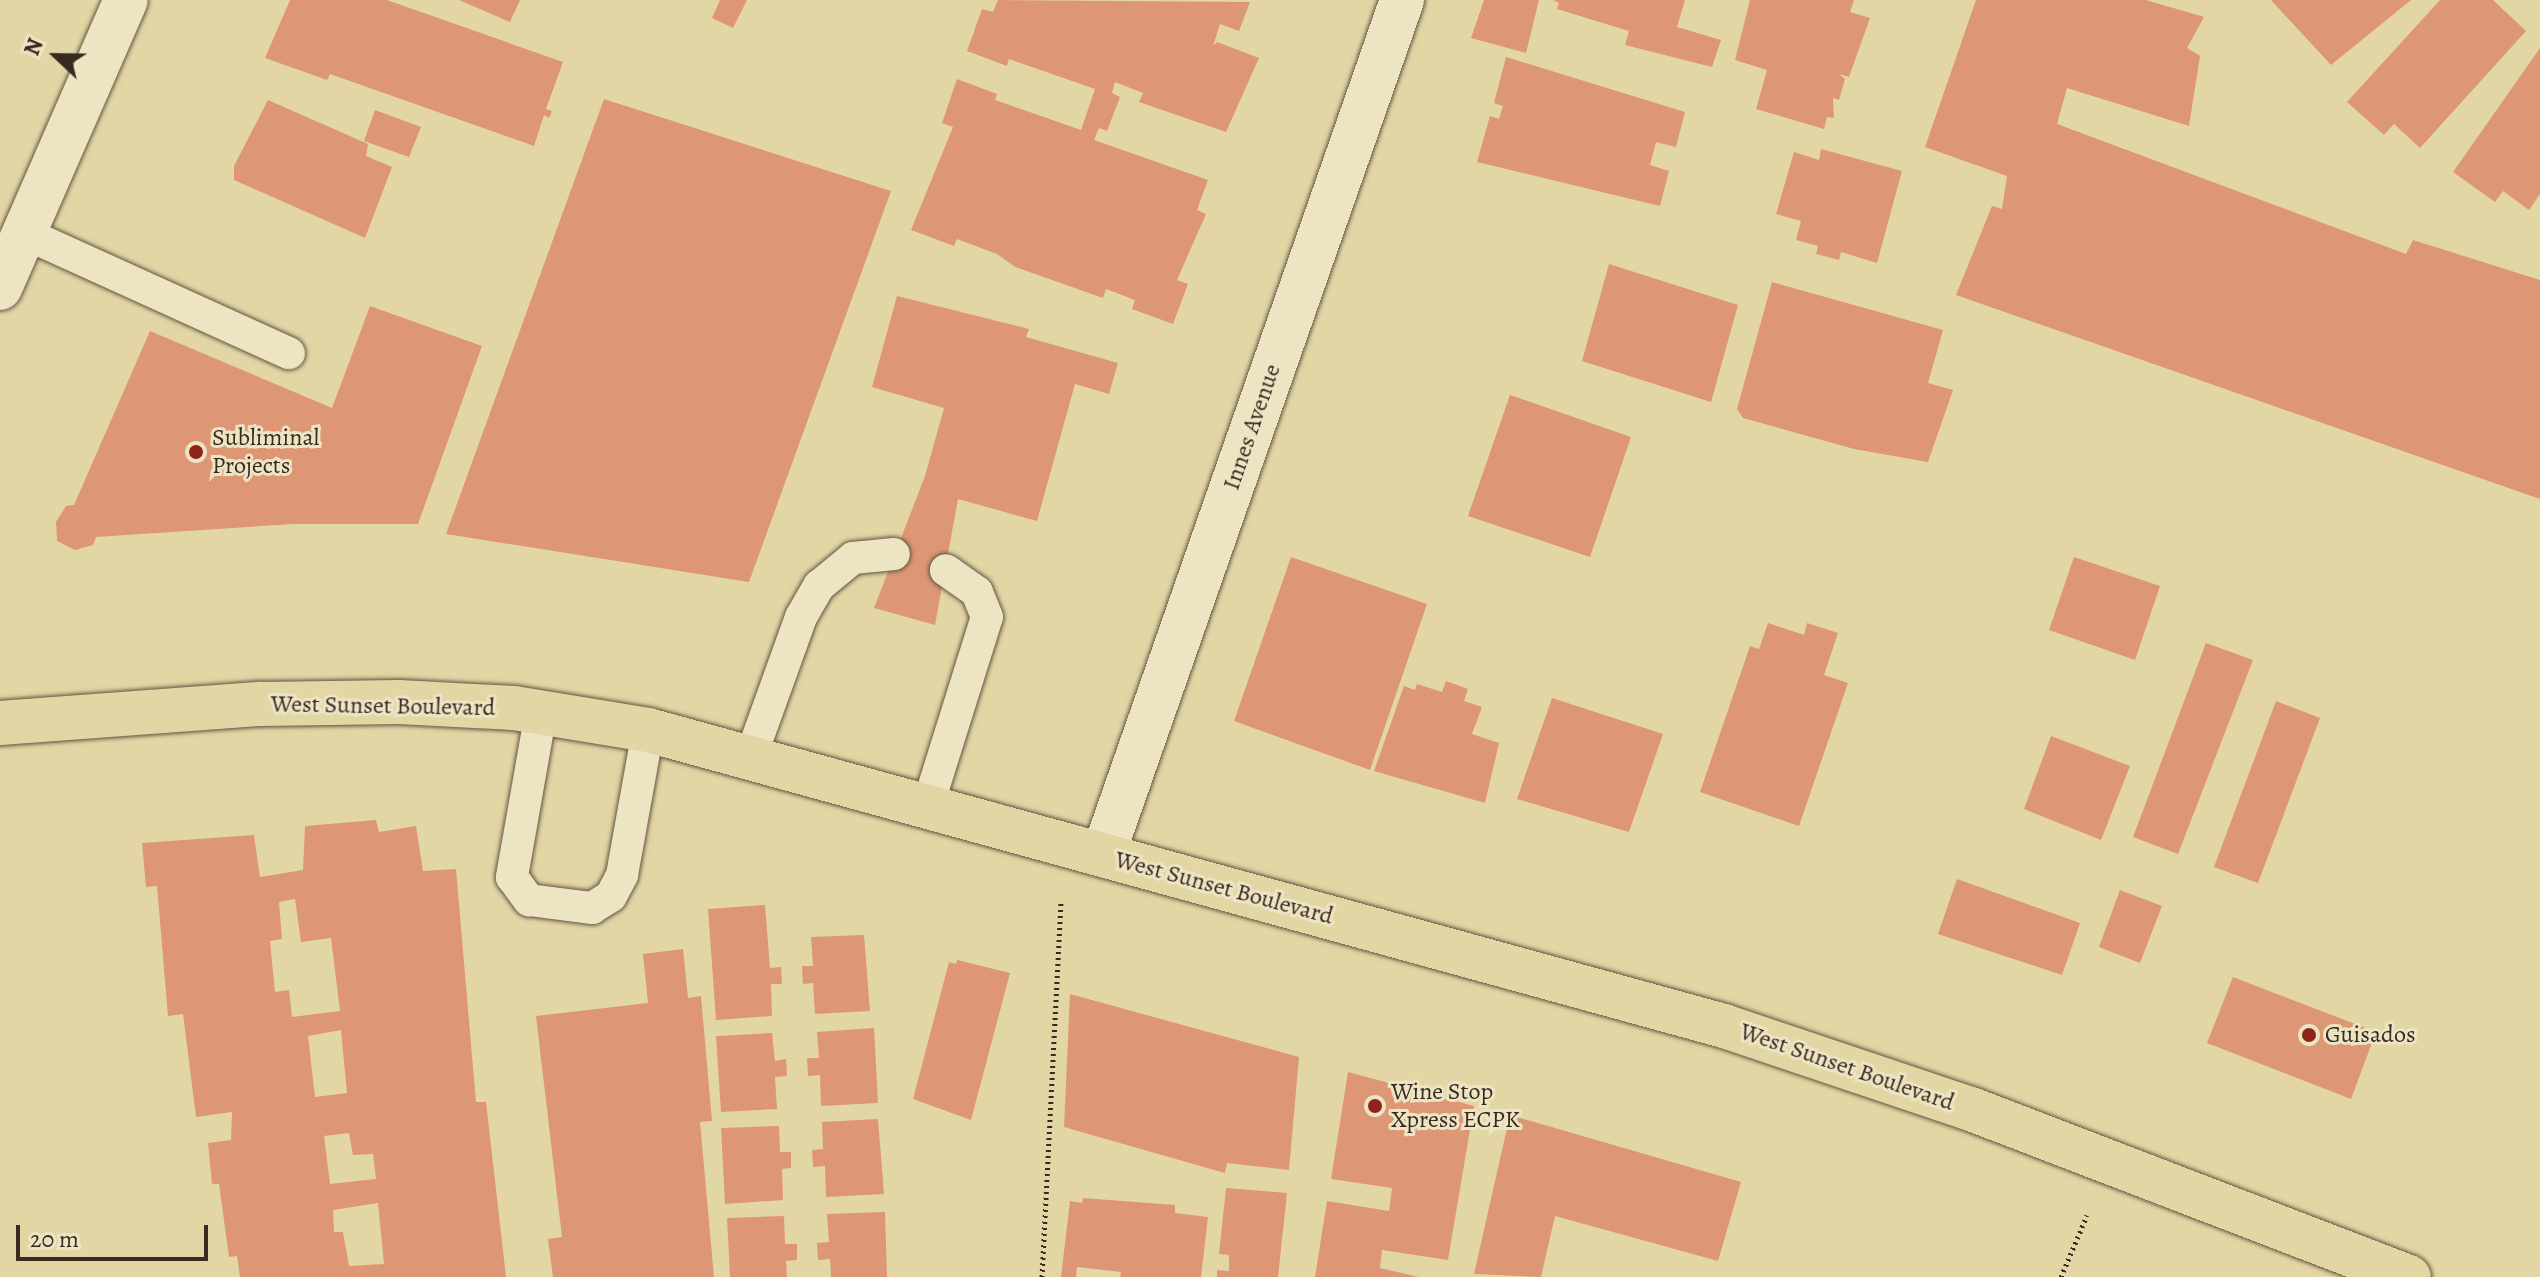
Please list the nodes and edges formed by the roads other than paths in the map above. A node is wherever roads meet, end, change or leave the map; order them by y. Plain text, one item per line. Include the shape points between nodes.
1 (126, 0) edge
2 (1402, 0) edge
3 (24, 233) junction
4 (0, 288) edge
5 (289, 353) dead end
6 (894, 554) dead end
7 (946, 570) dead end
8 (541, 712) junction
9 (0, 723) edge
10 (648, 730) junction
11 (751, 756) junction
12 (928, 805) junction
13 (1083, 849) junction
14 (2409, 1277) edge

1 - 3 street
2 - 13 street, Innes Avenue
3 - 4 street
3 - 5 lane
6 - 11 lane via 853,558 819,586 795,631
7 - 12 lane via 977,592 987,617
8 - 9 main road, West Sunset Boulevard via 399,702 276,704
8 - 10 main road, West Sunset Boulevard
8 - 10 lane via 512,877 529,900 592,908 611,896 622,875
10 - 11 main road, West Sunset Boulevard
11 - 12 main road, West Sunset Boulevard
12 - 13 main road, West Sunset Boulevard
13 - 14 main road, West Sunset Boulevard via 1850,1065

